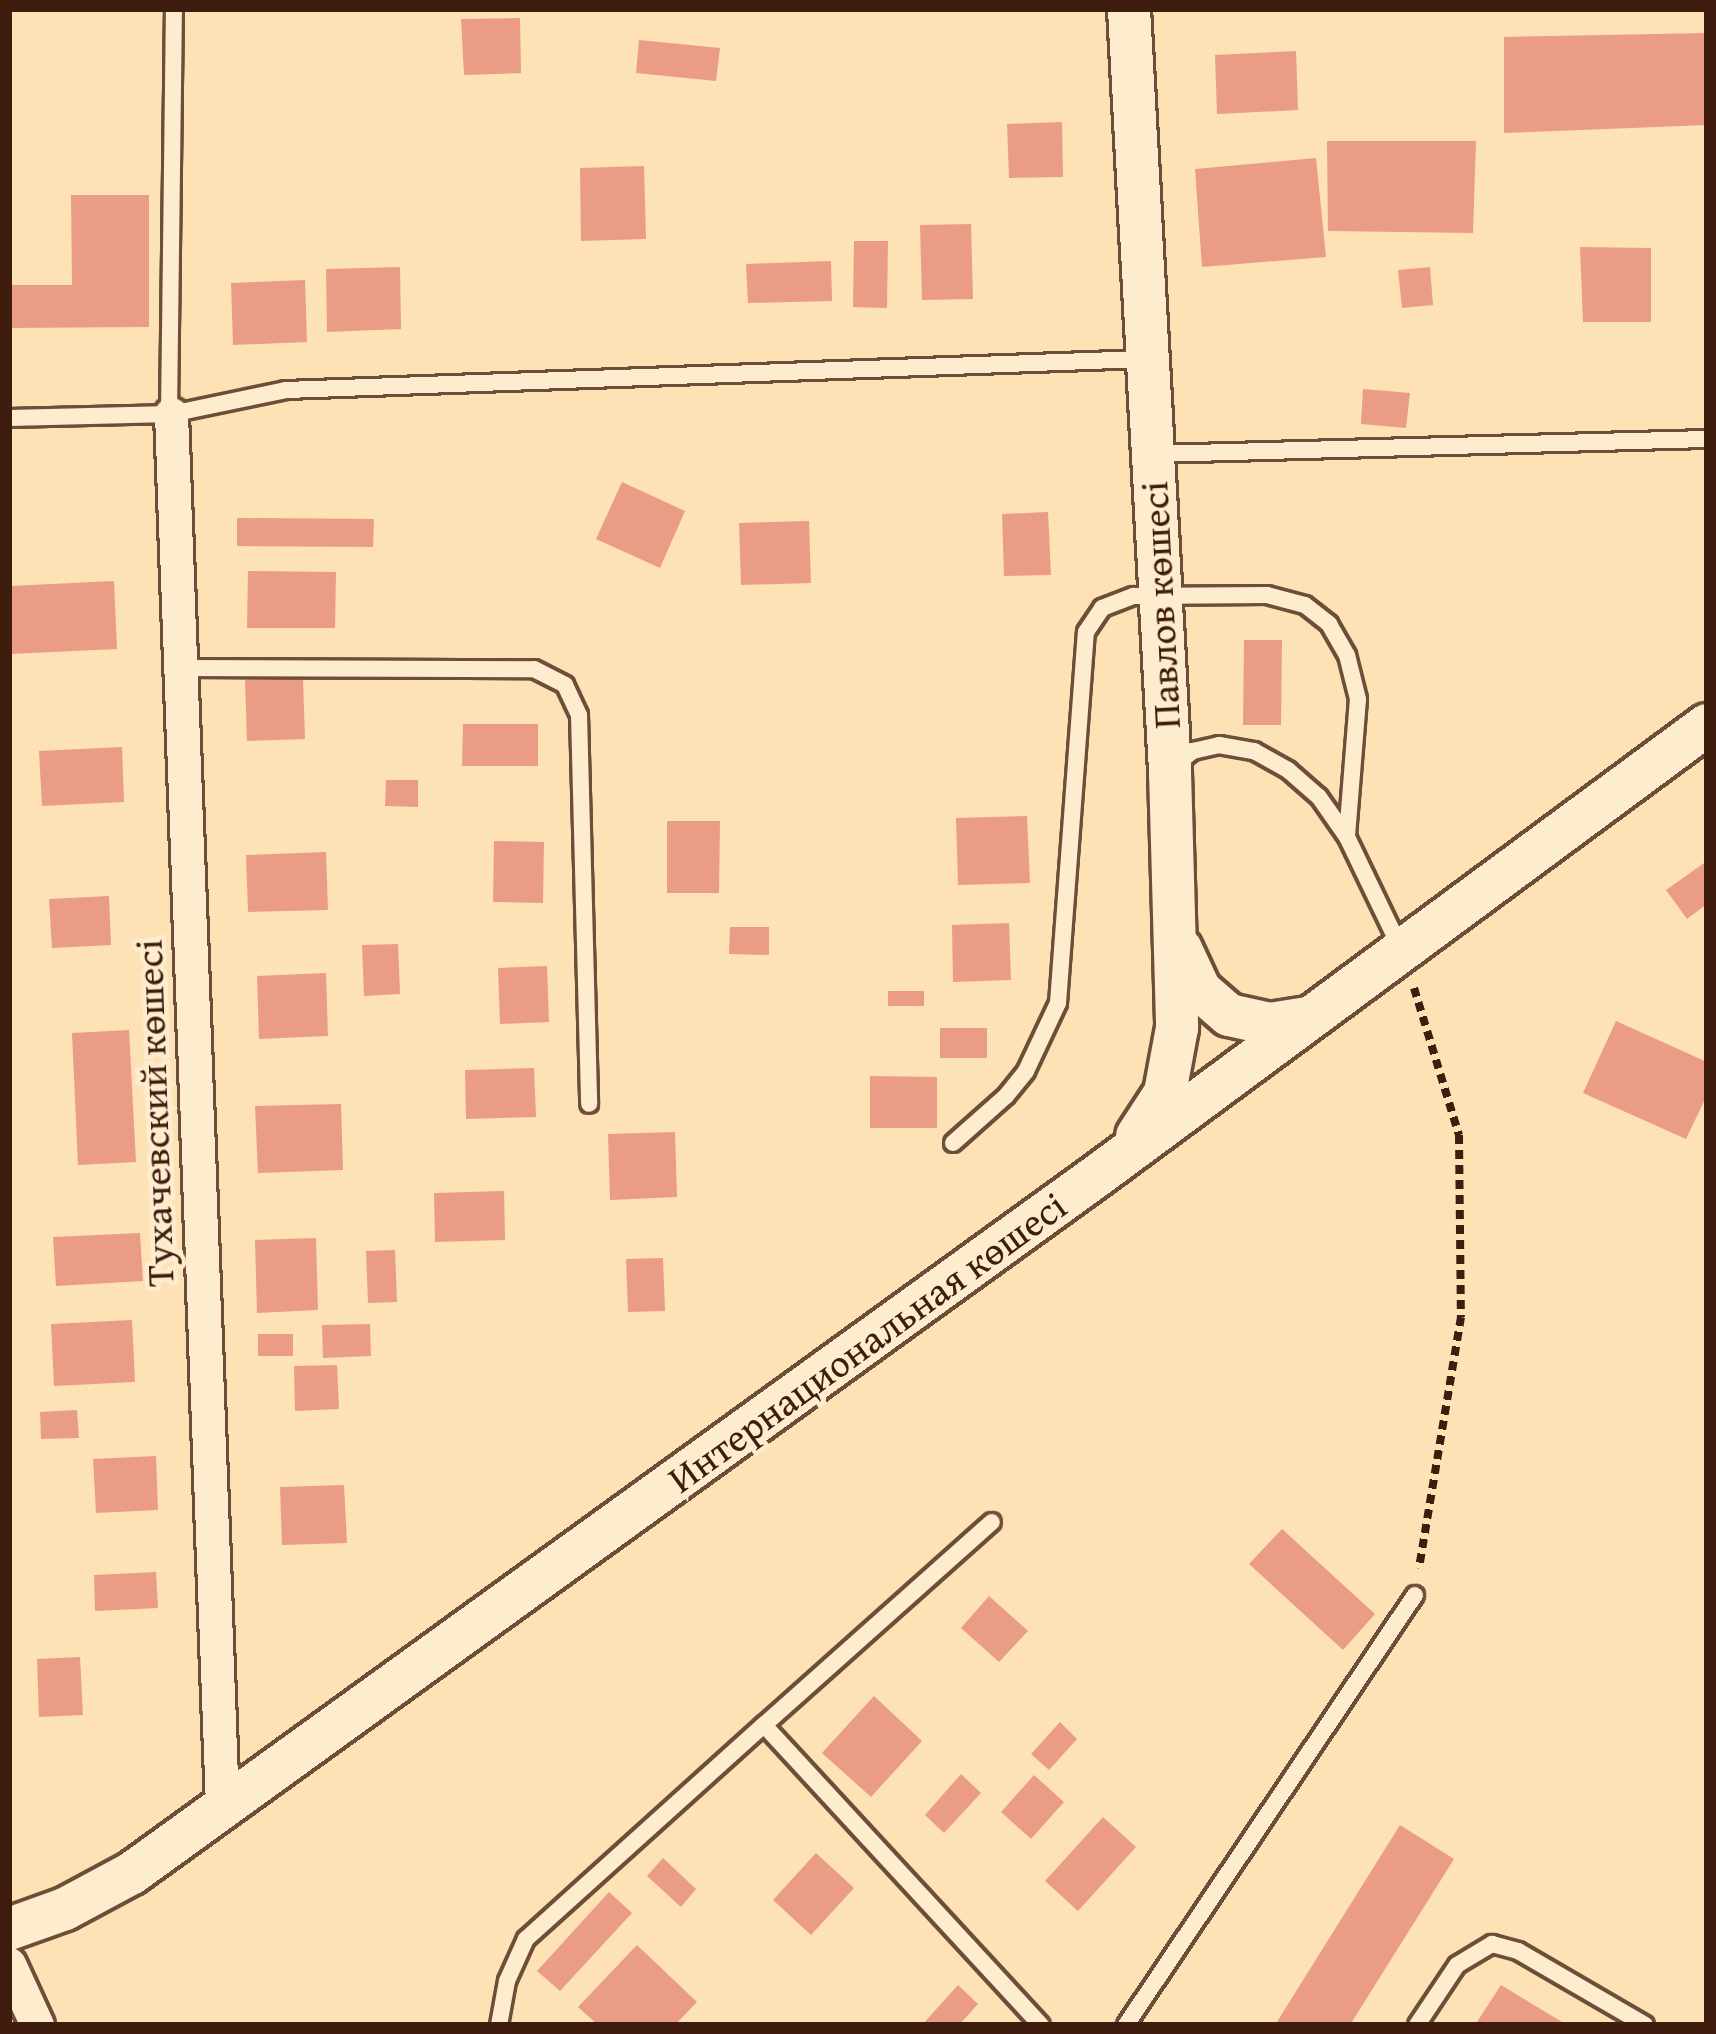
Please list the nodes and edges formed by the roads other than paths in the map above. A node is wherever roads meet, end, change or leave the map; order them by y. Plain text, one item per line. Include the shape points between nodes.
1 (174, 9) edge
2 (1130, 9) edge
3 (1147, 358) junction
4 (171, 414) junction
5 (9, 416) edge
6 (1707, 439) edge
7 (1152, 454) junction
8 (1158, 596) junction
9 (180, 668) junction
10 (1707, 725) edge
11 (1170, 772) junction
12 (1347, 837) junction
13 (1174, 918) junction
14 (1403, 953) junction
15 (1316, 1015) junction
16 (590, 1104) dead end
17 (953, 1143) dead end
18 (1099, 1175) junction
19 (992, 1522) dead end
20 (1415, 1594) road end
21 (764, 1725) junction
22 (221, 1808) junction
23 (9, 1929) edge
24 (9, 1964) edge
25 (37, 2025) edge
26 (499, 2025) edge
27 (1041, 2025) edge
28 (1126, 2025) edge
29 (1417, 2025) edge
30 (1645, 2025) edge

1 - 4 lane
2 - 3 street, Павлов көшесі
3 - 4 lane via 286,390
3 - 7 street, Павлов көшесі
4 - 5 lane
4 - 9 street, Тухачевский көшесі
6 - 7 lane
7 - 8 street, Павлов көшесі
8 - 11 street, Павлов көшесі
8 - 12 lane via 1267,595 1305,605 1329,623 1358,699
8 - 17 lane via 1123,597 1089,623 1058,1003 1026,1071
9 - 16 lane via 534,669 565,685 579,716
9 - 22 street, Тухачевский көшесі
10 - 14 street, Интернациональная көшесі
11 - 12 lane via 1205,747 1254,751 1319,797
11 - 13 street, Павлов көшесі
12 - 14 lane
13 - 15 street via 1192,979 1218,1007 1253,1023
13 - 18 street, Павлов көшесі via 1171,1076 1139,1134
14 - 15 street, Интернациональная көшесі
15 - 18 street, Интернациональная көшесі
18 - 22 street, Интернациональная көшесі
19 - 21 lane
20 - 28 lane
21 - 26 lane via 535,1930 513,1960
21 - 27 lane
22 - 23 street, Интернациональная көшесі via 132,1874
24 - 25 street
29 - 30 lane via 1457,1965 1492,1944

